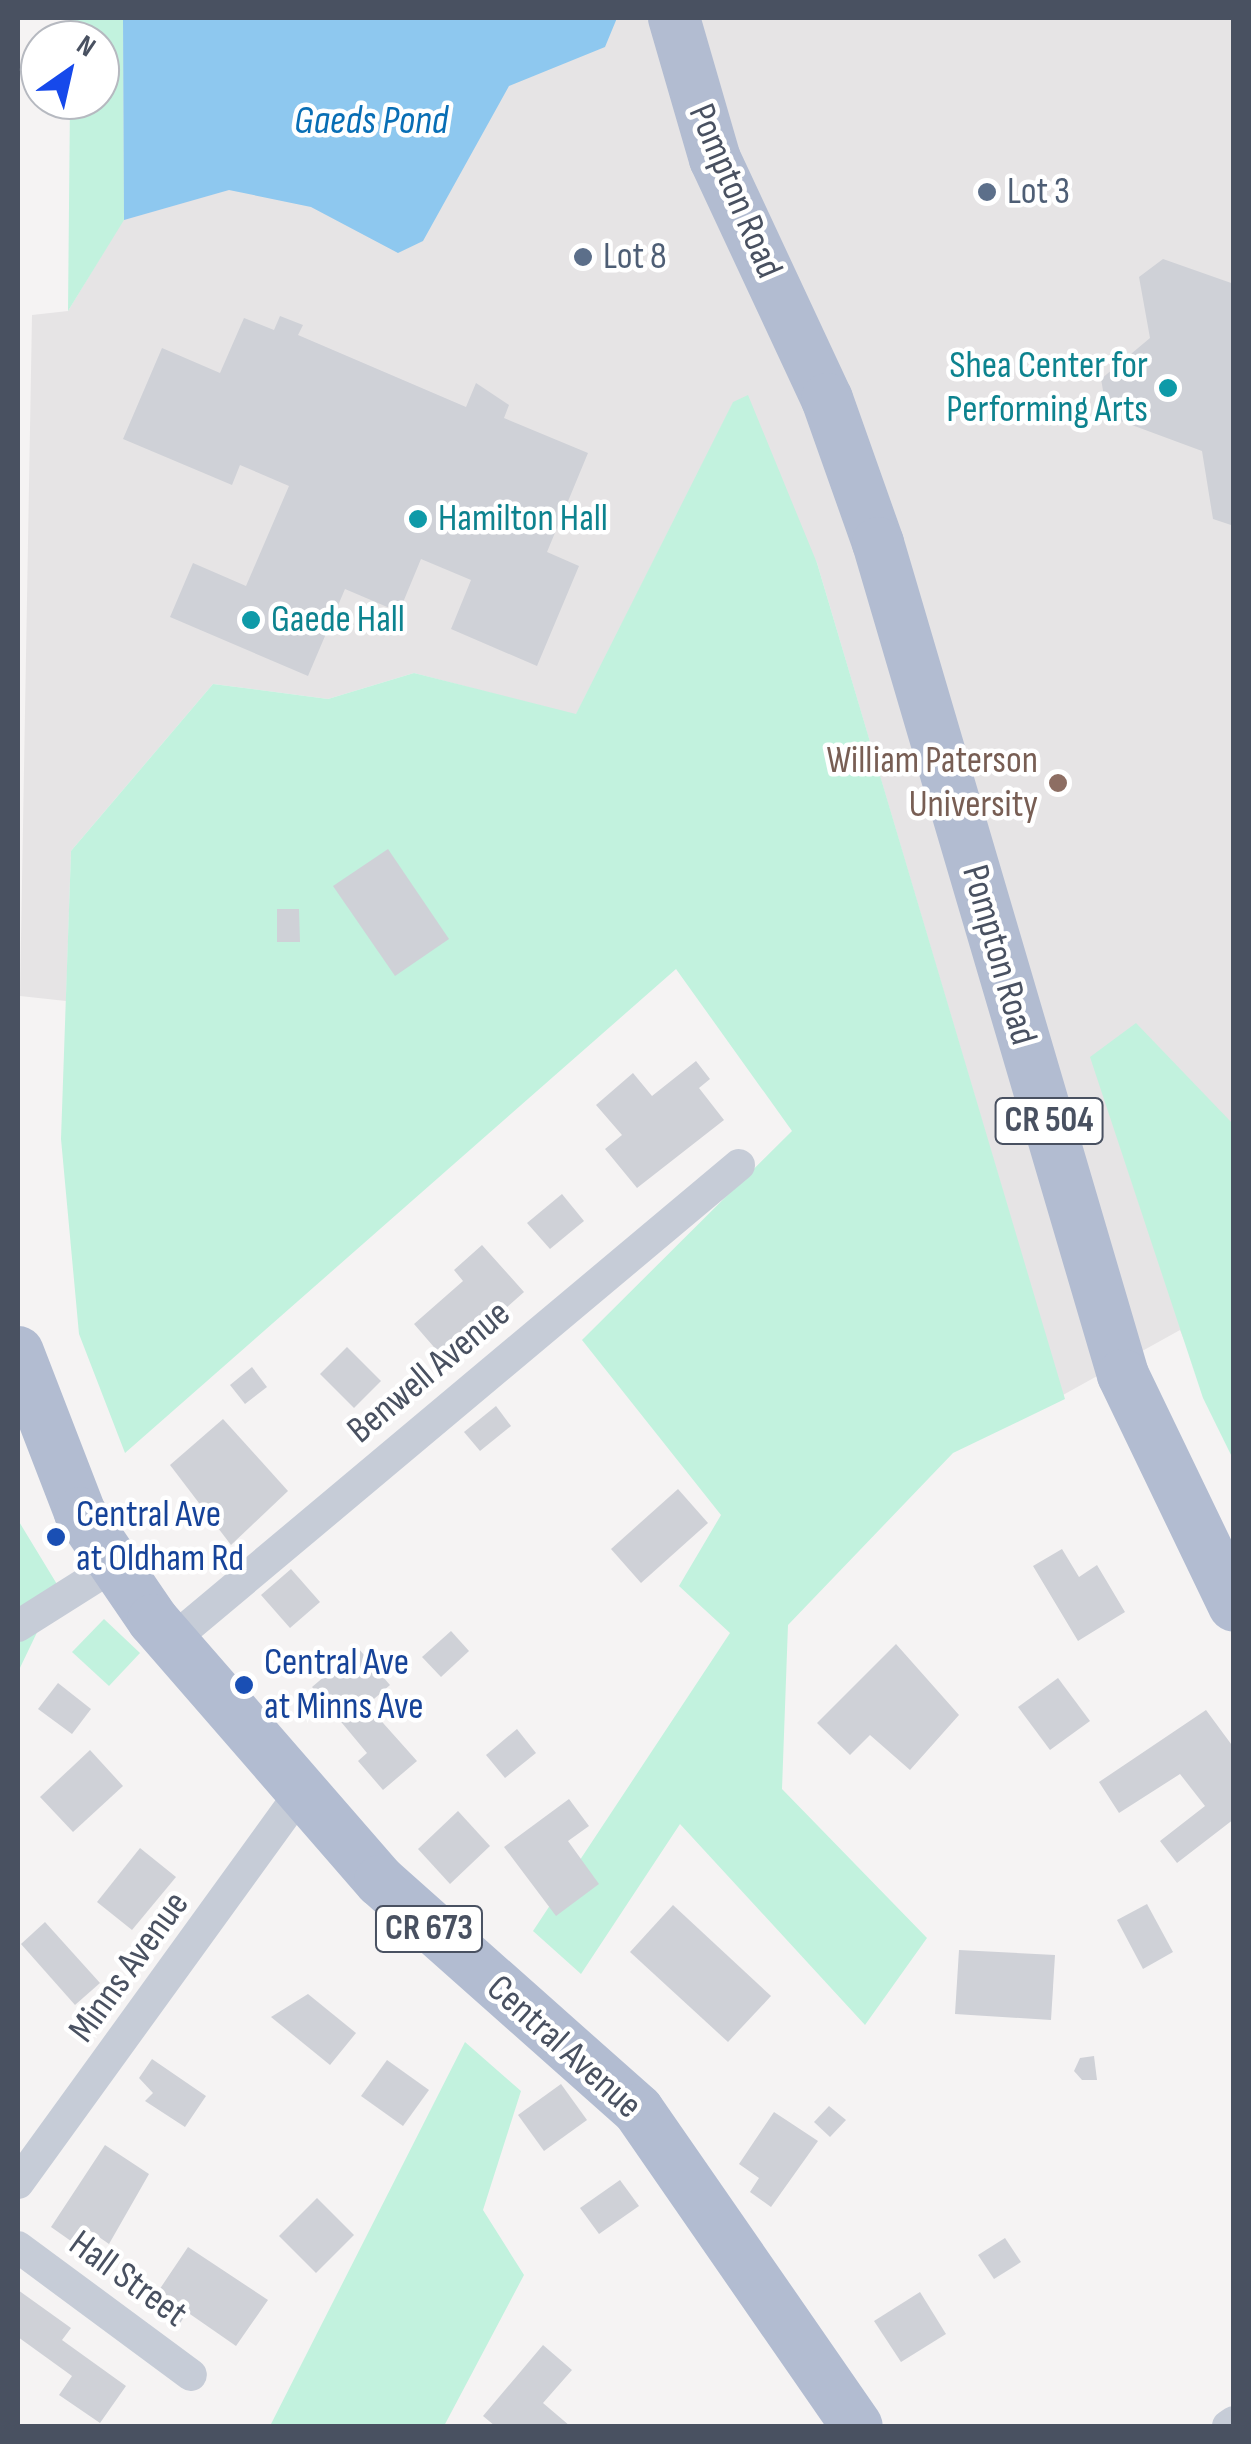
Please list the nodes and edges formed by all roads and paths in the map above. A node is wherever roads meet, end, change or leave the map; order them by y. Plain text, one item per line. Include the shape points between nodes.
1 (674, 18) edge
2 (740, 1165) dead end
3 (18, 1352) edge
4 (113, 1566) junction
5 (1234, 1606) edge
6 (18, 1626) edge
7 (170, 1641) junction
8 (300, 1794) junction
9 (18, 2183) edge
10 (18, 2247) edge
11 (191, 2375) dead end
12 (857, 2426) edge

1 - 5 main road, Pompton Road / CR 504 via 715,159 828,400 878,543 1123,1374
2 - 7 street, Benwell Avenue
3 - 4 main road, Central Avenue / CR 673 via 33,1405
4 - 6 street
4 - 7 main road, Central Avenue / CR 673
7 - 8 main road, Central Avenue / CR 673
8 - 9 street, Minns Avenue
8 - 12 main road, Central Avenue / CR 673 via 420,1921 638,2110
10 - 11 street, Hall Street

